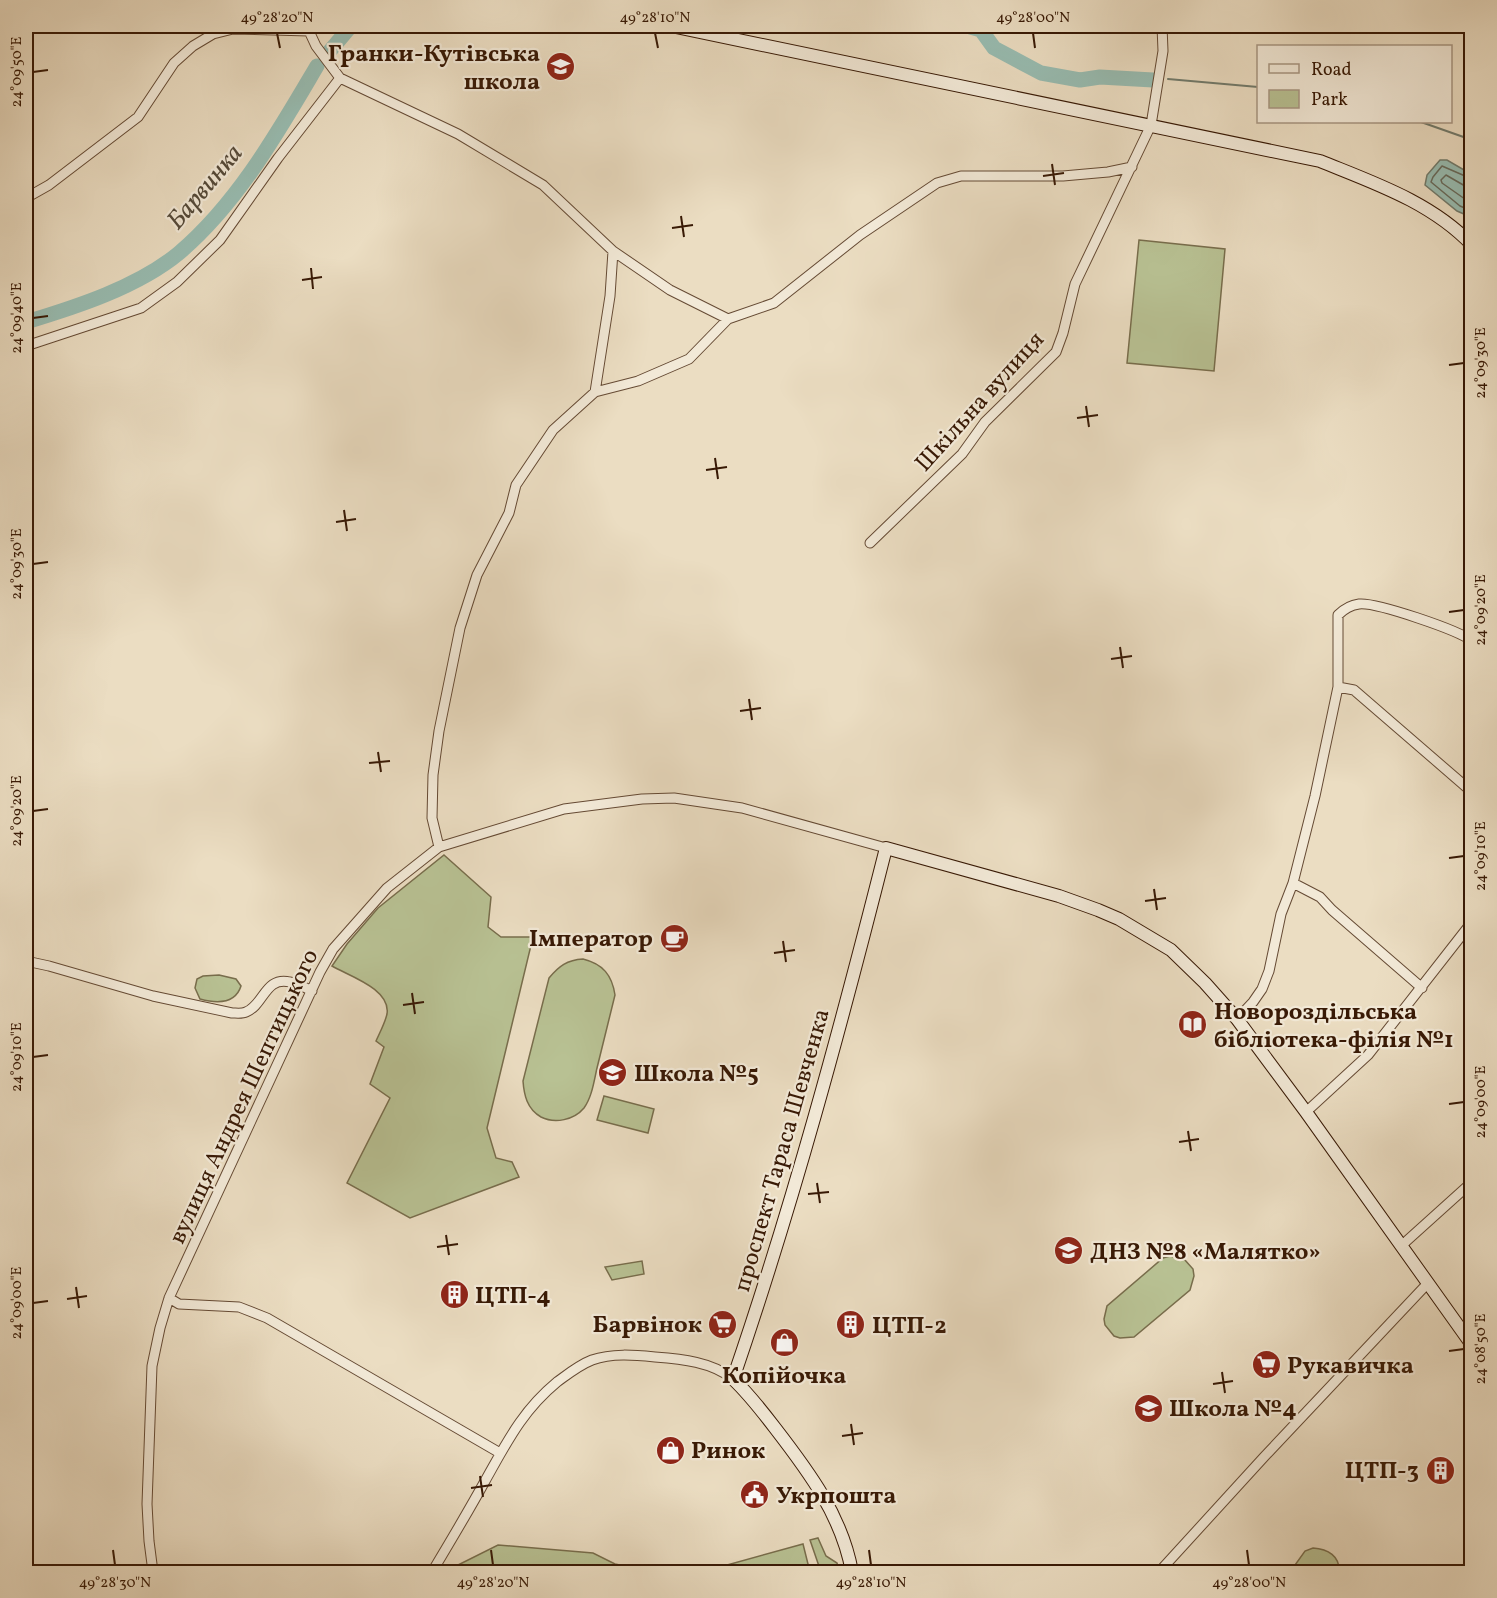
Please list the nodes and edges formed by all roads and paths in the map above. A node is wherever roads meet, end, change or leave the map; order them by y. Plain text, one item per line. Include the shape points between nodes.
1 (671, 26) edge
2 (1162, 26) edge
3 (311, 28) edge
4 (340, 78) junction
5 (1151, 125) junction
6 (1132, 167) junction
7 (26, 198) edge
8 (1472, 245) edge
9 (614, 251) junction
10 (728, 319) junction
11 (26, 346) edge
12 (596, 392) junction
13 (870, 543) dead end
14 (1472, 641) edge
15 (1338, 687) junction
16 (1472, 792) edge
17 (439, 847) junction
18 (886, 848) junction
19 (1293, 883) junction
20 (1472, 922) edge
21 (26, 961) edge
22 (1422, 988) junction
23 (312, 991) junction
24 (1237, 1020) junction
25 (1309, 1110) junction
26 (1472, 1182) edge
27 (1403, 1245) junction
28 (1428, 1283) junction
29 (169, 1298) junction
30 (1472, 1346) edge
31 (733, 1379) junction
32 (500, 1453) junction
33 (153, 1572) edge
34 (432, 1572) edge
35 (852, 1572) edge
36 (1159, 1572) edge

1 - 5 street
2 - 5 street, Шкільна вулиця
3 - 4 street via 316,46
3 - 7 street via 233,29 213,34 174,63 138,117
4 - 9 street via 458,134 543,185
4 - 11 street via 220,240 177,282 141,308
5 - 6 street, Шкільна вулиця
5 - 8 street via 1320,161 1397,192 1450,224
6 - 10 street via 1063,176 961,176 937,183 860,235 774,303
6 - 13 street, Шкільна вулиця via 1075,284 1056,352 985,422 962,454
9 - 10 street via 670,290
9 - 12 street
10 - 12 street via 689,359 638,381
12 - 17 street via 553,430 516,485 509,513 477,575 460,628 439,731 432,818
14 - 15 street via 1456,632 1367,604 1350,606 1338,615
15 - 16 street via 1354,690
15 - 19 street
17 - 18 street, вулиця Андрея Шептицького via 564,810 642,798 674,798 741,808
17 - 23 street, вулиця Андрея Шептицького via 379,896 333,950
18 - 24 street via 1059,896 1119,919 1170,950
18 - 31 street, проспект Тараса Шевченка via 768,1278
19 - 22 street via 1320,897
19 - 24 street via 1281,914 1269,971 1257,995
20 - 22 street
21 - 23 street via 232,1013 245,1013 276,983 291,982
22 - 25 street via 1368,1055
23 - 29 street, вулиця Андрея Шептицького
24 - 25 street
25 - 27 street
26 - 27 street
27 - 28 street
28 - 30 street
28 - 36 street
29 - 32 street via 179,1304 239,1307 267,1318
29 - 33 street, вулиця Андрея Шептицького via 152,1366 147,1504
31 - 32 street via 718,1368 671,1358 624,1355 596,1359 571,1371 528,1409
31 - 35 street via 751,1396 821,1490 838,1526
32 - 34 street

